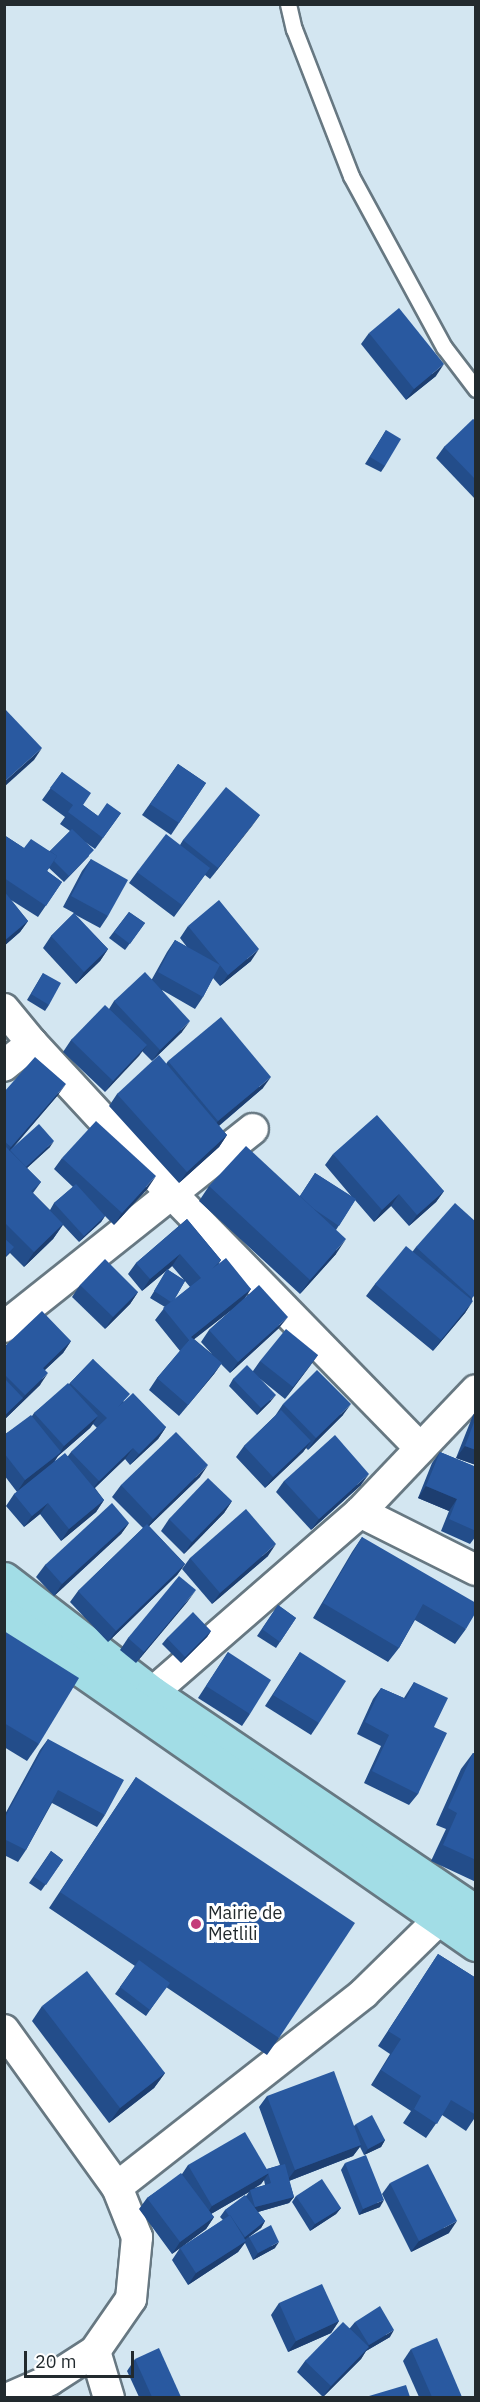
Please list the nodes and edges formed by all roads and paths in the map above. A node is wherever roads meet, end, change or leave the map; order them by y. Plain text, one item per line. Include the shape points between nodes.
1 (288, 4) edge
2 (476, 389) edge
3 (4, 1009) edge
4 (32, 1043) junction
5 (4, 1066) edge
6 (253, 1129) dead end
7 (172, 1196) junction
8 (4, 1327) edge
9 (476, 1390) edge
10 (420, 1448) junction
11 (360, 1512) junction
12 (476, 1570) edge
13 (4, 1579) edge
14 (4, 1616) edge
15 (152, 1693) junction
16 (458, 1910) edge
17 (476, 1944) edge
18 (4, 2030) edge
19 (117, 2187) junction
20 (95, 2351) junction
21 (9, 2397) edge
22 (109, 2397) edge

1 - 2 lane via 351,176 444,347
3 - 4 street
4 - 5 street
4 - 7 street
6 - 7 street
7 - 8 street
7 - 10 street
9 - 10 street
10 - 11 street
11 - 12 street
11 - 15 street
13 - 15 main road
14 - 16 main road
15 - 16 main road
16 - 17 main road
16 - 19 street via 364,1993
18 - 19 street
19 - 20 street via 137,2237 131,2299
20 - 21 street via 50,2379
20 - 22 street

